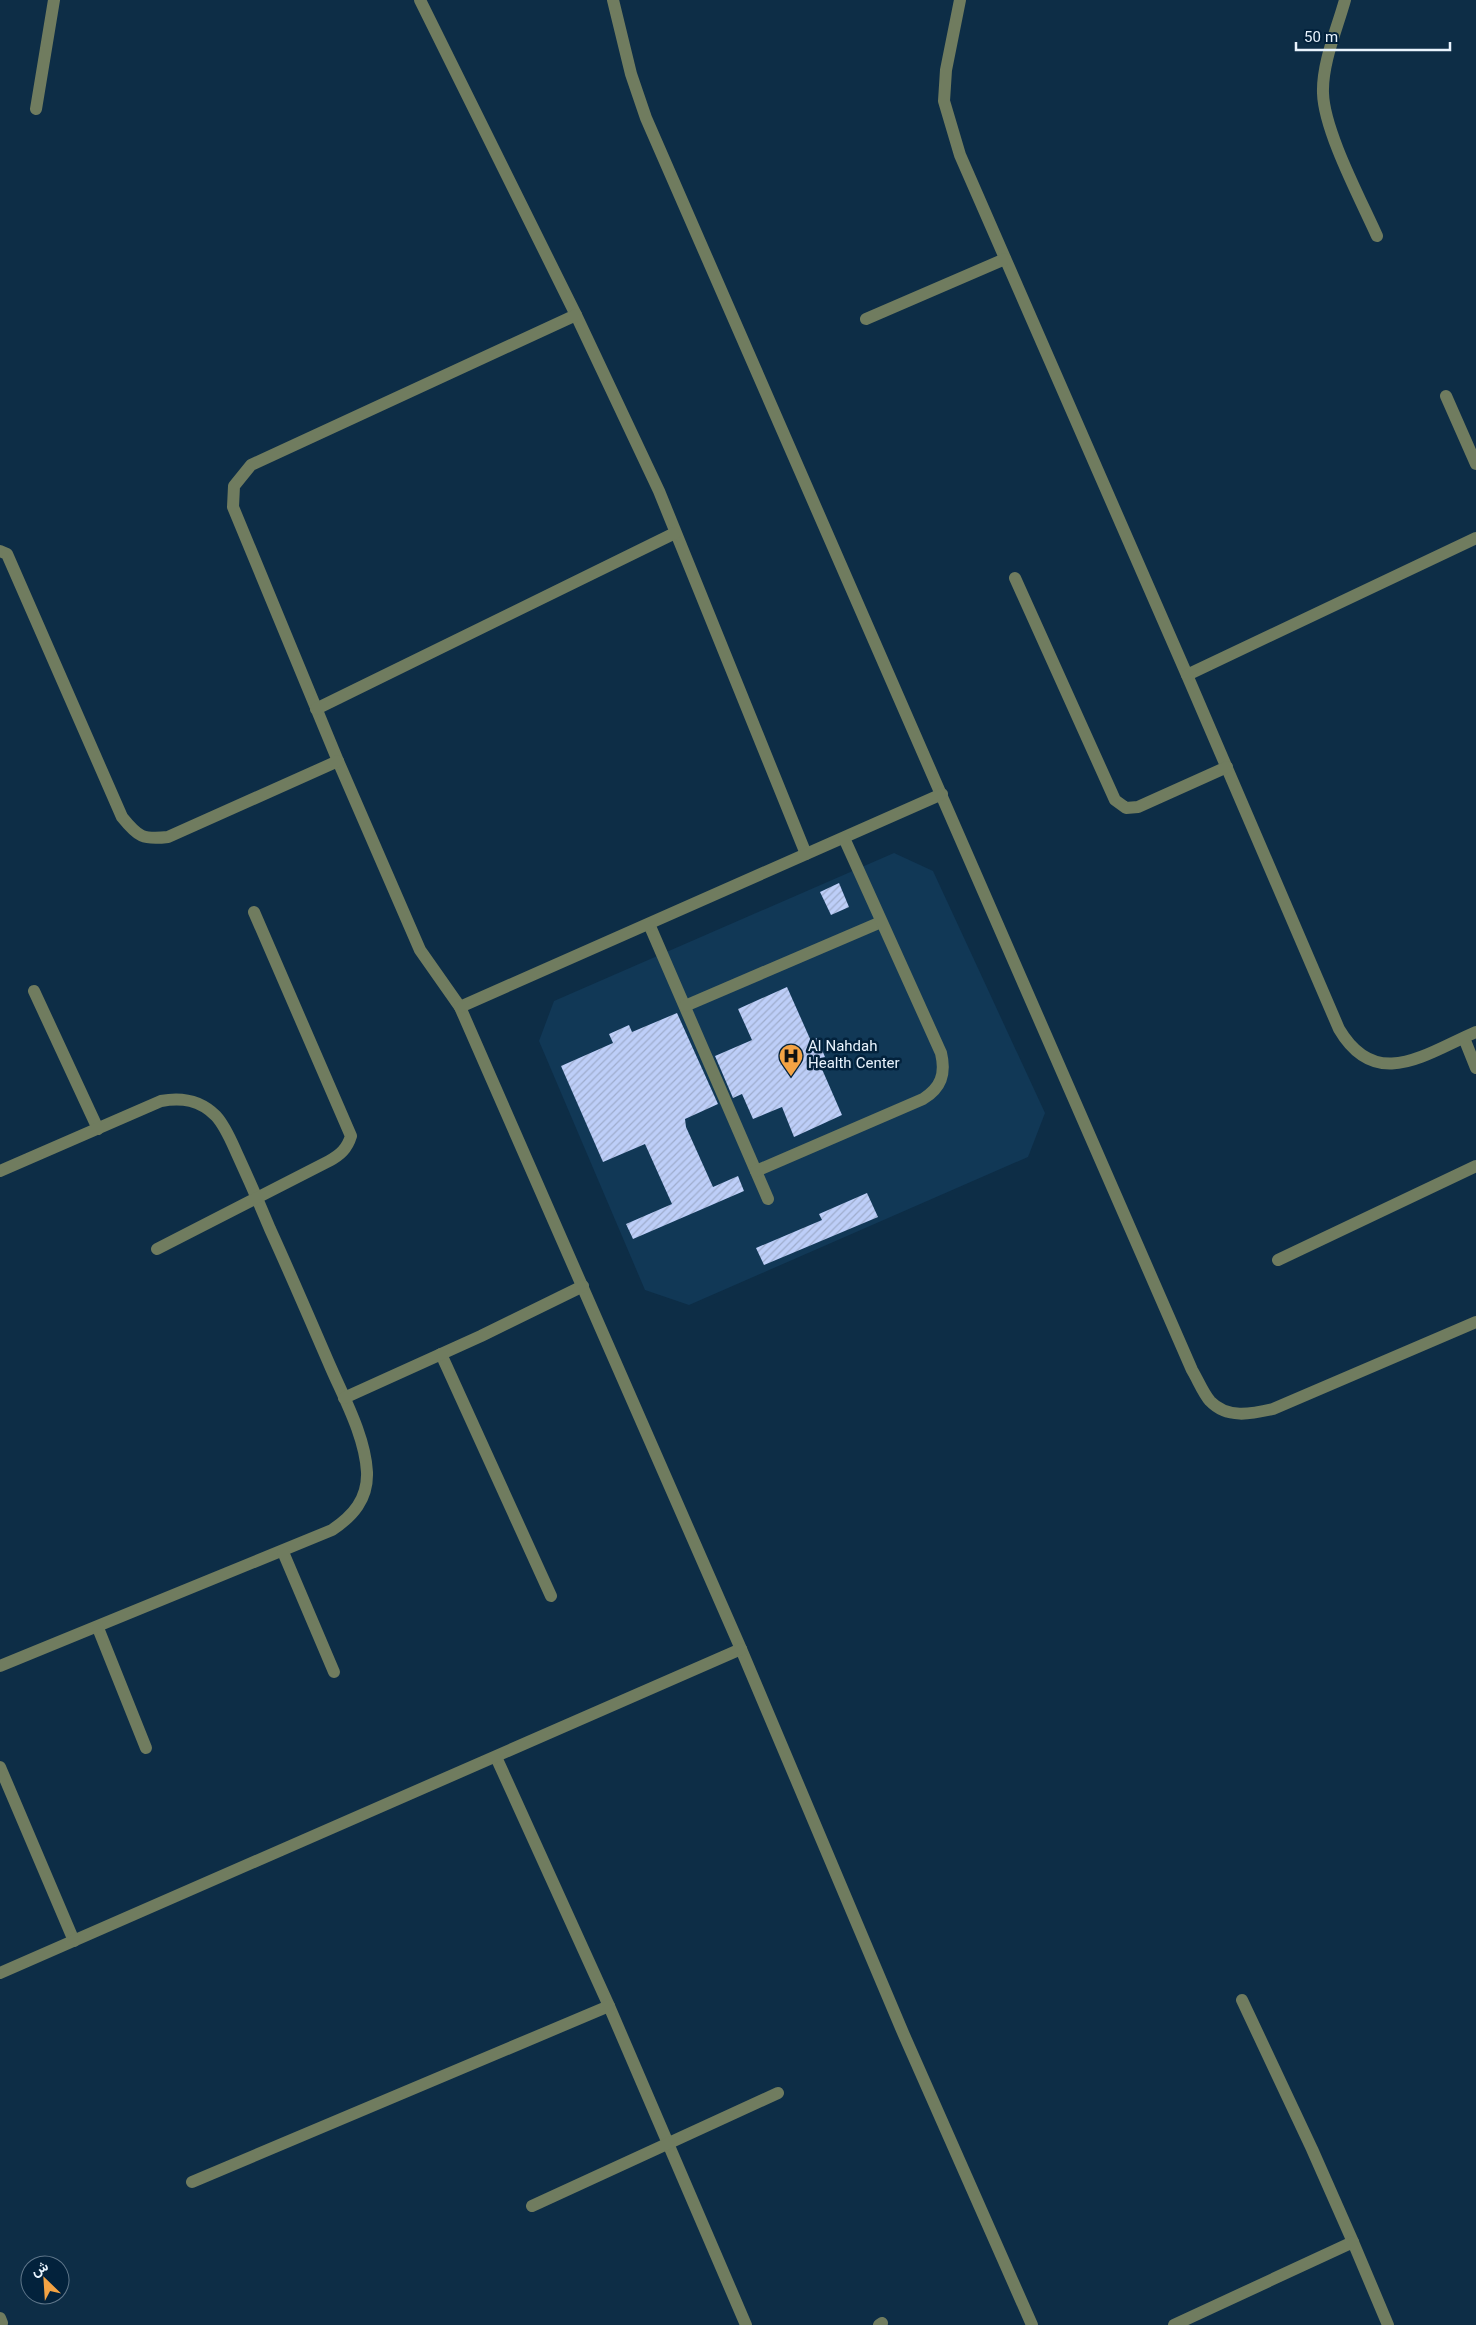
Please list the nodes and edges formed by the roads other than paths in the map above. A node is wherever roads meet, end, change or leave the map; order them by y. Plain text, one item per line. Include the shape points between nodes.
1 (54, 0) edge
2 (420, 0) edge
3 (613, 0) edge
4 (960, 0) edge
5 (1345, 0) edge
6 (36, 109) dead end
7 (1377, 236) dead end
8 (1005, 259) junction
9 (576, 315) junction
10 (866, 319) dead end
11 (1446, 396) dead end
12 (1476, 464) edge
13 (675, 533) junction
14 (1476, 538) edge
15 (0, 551) edge
16 (1015, 578) dead end
17 (1187, 675) junction
18 (316, 709) junction
19 (338, 761) junction
20 (1227, 767) junction
21 (942, 794) junction
22 (844, 838) junction
23 (806, 854) junction
24 (254, 912) dead end
25 (881, 922) junction
26 (650, 924) junction
27 (34, 991) dead end
28 (685, 1006) junction
29 (460, 1007) junction
30 (1470, 1035) edge
31 (1476, 1068) edge
32 (98, 1129) junction
33 (1476, 1166) edge
34 (0, 1171) edge
35 (756, 1171) junction
36 (257, 1198) junction
37 (768, 1199) dead end
38 (157, 1249) dead end
39 (1278, 1260) dead end
40 (582, 1286) junction
41 (1476, 1322) edge
42 (441, 1354) junction
43 (344, 1398) junction
44 (284, 1552) junction
45 (551, 1596) dead end
46 (98, 1628) junction
47 (741, 1649) junction
48 (0, 1666) edge
49 (334, 1672) dead end
50 (146, 1748) dead end
51 (496, 1756) junction
52 (0, 1767) edge
53 (5, 1794) edge
54 (74, 1941) junction
55 (0, 1973) edge
56 (1242, 2000) dead end
57 (610, 2006) junction
58 (778, 2094) dead end
59 (670, 2144) junction
60 (192, 2182) dead end
61 (532, 2206) dead end
62 (1353, 2242) junction
63 (746, 2325) edge
64 (1032, 2325) edge
65 (1174, 2325) edge
66 (1388, 2325) edge

1 - 6 street
2 - 9 street
3 - 21 street via 628,64 646,118
4 - 8 street via 946,70 944,101 960,155
5 - 7 street via 1326,69 1323,93 1329,125
8 - 10 street
8 - 17 street
9 - 13 street via 659,491
9 - 18 street via 250,465 234,486 233,507
11 - 12 street
13 - 18 street
13 - 23 street
14 - 17 street
15 - 19 street via 7,554 122,817 135,834 150,839 168,837
16 - 20 street via 1115,800 1126,808 1138,807
17 - 20 street
18 - 19 street
19 - 29 street via 420,950
20 - 30 street via 1349,1046 1376,1064 1390,1065
21 - 22 street
21 - 41 street via 1192,1370 1210,1401 1225,1411 1243,1415 1273,1409
22 - 23 street
22 - 25 street
23 - 26 street
24 - 36 street via 351,1136 340,1155
25 - 28 street
25 - 35 street via 941,1054 944,1064 939,1085 923,1099
26 - 28 street
26 - 29 street
27 - 32 street
28 - 35 street
29 - 40 street
30 - 31 street
32 - 34 street
32 - 36 street via 161,1101 192,1100 216,1116 226,1130
33 - 39 street
35 - 37 street
36 - 38 street
36 - 43 street
40 - 42 street
40 - 47 street
42 - 43 street
42 - 45 street
43 - 44 street via 363,1449 366,1490 348,1519
44 - 46 street
44 - 49 street
46 - 48 street
46 - 50 street
47 - 51 street
47 - 64 street via 904,2035
51 - 54 street
51 - 57 street
52 - 53 street
53 - 54 street
54 - 55 street
56 - 62 street
57 - 59 street
57 - 60 street
58 - 59 street
59 - 61 street
59 - 63 street
62 - 65 street
62 - 66 street

